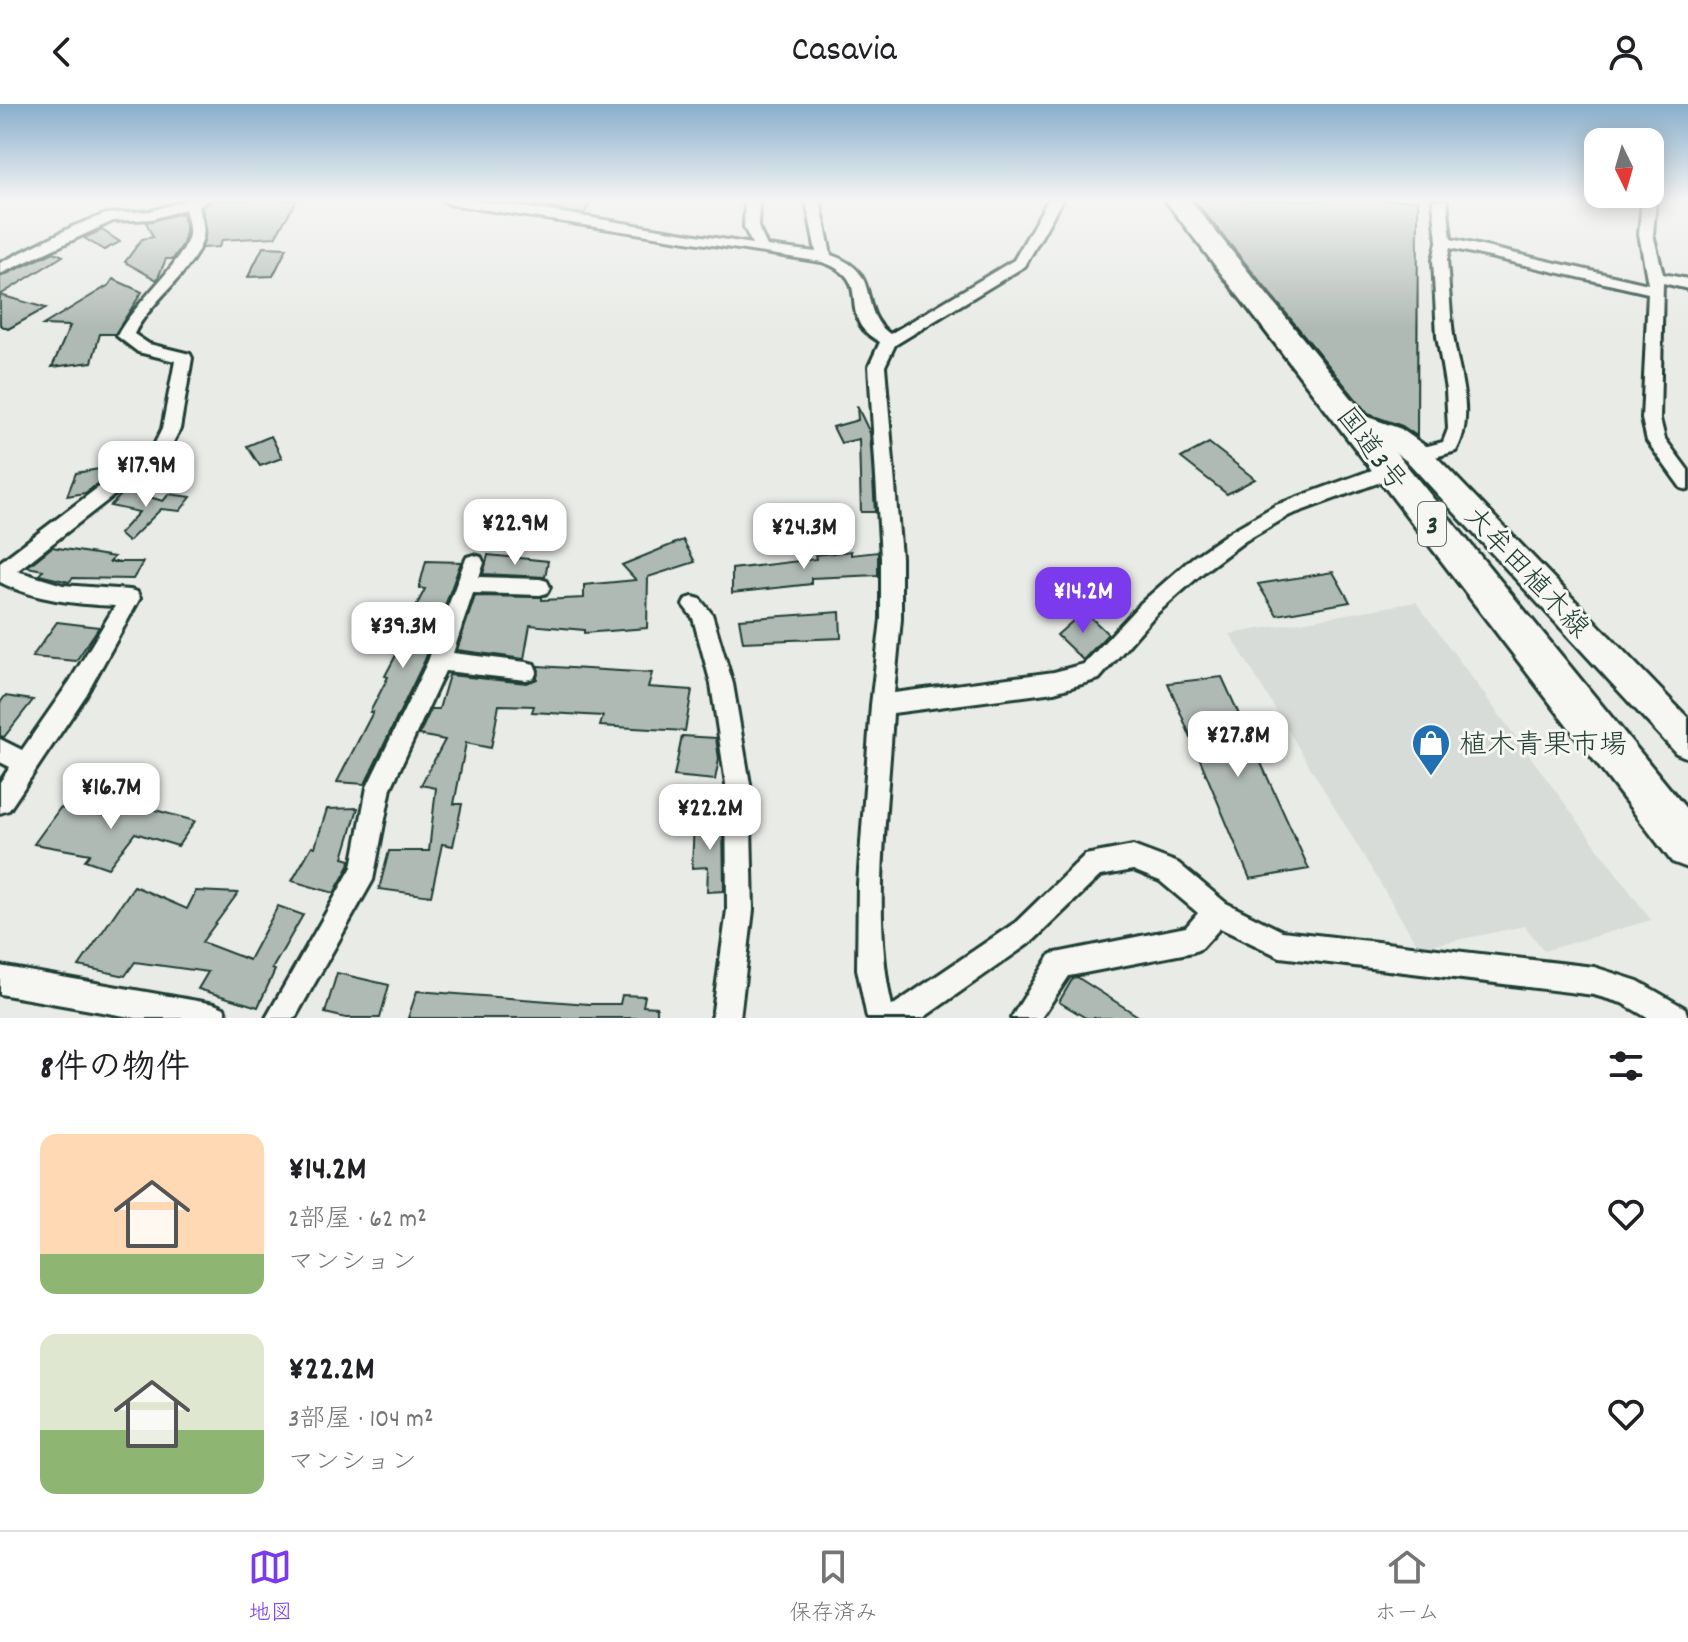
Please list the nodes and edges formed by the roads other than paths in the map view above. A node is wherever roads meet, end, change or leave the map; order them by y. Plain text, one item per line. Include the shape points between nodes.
1 (1444, 242) edge
2 (52, 243) edge
3 (193, 243) edge
4 (721, 243) edge
5 (758, 243) edge
6 (821, 243) edge
7 (1031, 243) edge
8 (1211, 243) edge
9 (1447, 243) edge
10 (1648, 243) edge
11 (761, 249) junction
12 (824, 258) junction
13 (0, 269) edge
14 (1655, 283) junction
15 (1688, 284) edge
16 (889, 341) junction
17 (1404, 463) junction
18 (1688, 483) edge
19 (0, 573) edge
20 (540, 587) dead end
21 (693, 605) dead end
22 (439, 661) junction
23 (526, 671) dead end
24 (882, 705) junction
25 (1688, 742) edge
26 (0, 750) edge
27 (27, 764) junction
28 (0, 802) edge
29 (1688, 846) edge
30 (1217, 912) junction
31 (0, 980) edge
32 (133, 1011) edge
33 (214, 1018) edge
34 (280, 1018) edge
35 (726, 1018) edge
36 (881, 1018) edge
37 (899, 1018) edge
38 (1025, 1018) edge
39 (1675, 1018) edge

1 - 17 street via 1440,260 1445,336 1457,429 1450,446
2 - 13 street
3 - 19 street via 131,319 125,336 144,348 184,358 171,429 161,449
4 - 11 street
5 - 11 street
6 - 12 street
7 - 16 street via 1020,263
8 - 17 highway, 国道3号 / 3 via 1354,421
9 - 14 street
10 - 14 street
11 - 12 street
12 - 16 street via 855,275 870,327
14 - 15 street
14 - 18 street via 1651,419 1656,441
16 - 24 street via 877,366 891,557
17 - 24 street via 1283,510 1238,536 1148,609 1091,672 1054,682
17 - 25 main road, 大牟田植木線 / 3
17 - 29 highway, 国道3号 / 3
19 - 27 street via 19,584 130,598
20 - 22 street via 470,574
21 - 35 street via 702,614 722,684 738,784 740,910
22 - 23 street
22 - 34 street via 379,787 364,871
24 - 36 street via 870,969
26 - 27 street
27 - 28 street
30 - 37 street via 1169,872 1133,858 1094,864 1025,931
30 - 38 street via 1193,939 1061,964
30 - 39 street via 1280,944 1594,981 1628,991
31 - 32 street
32 - 33 street

